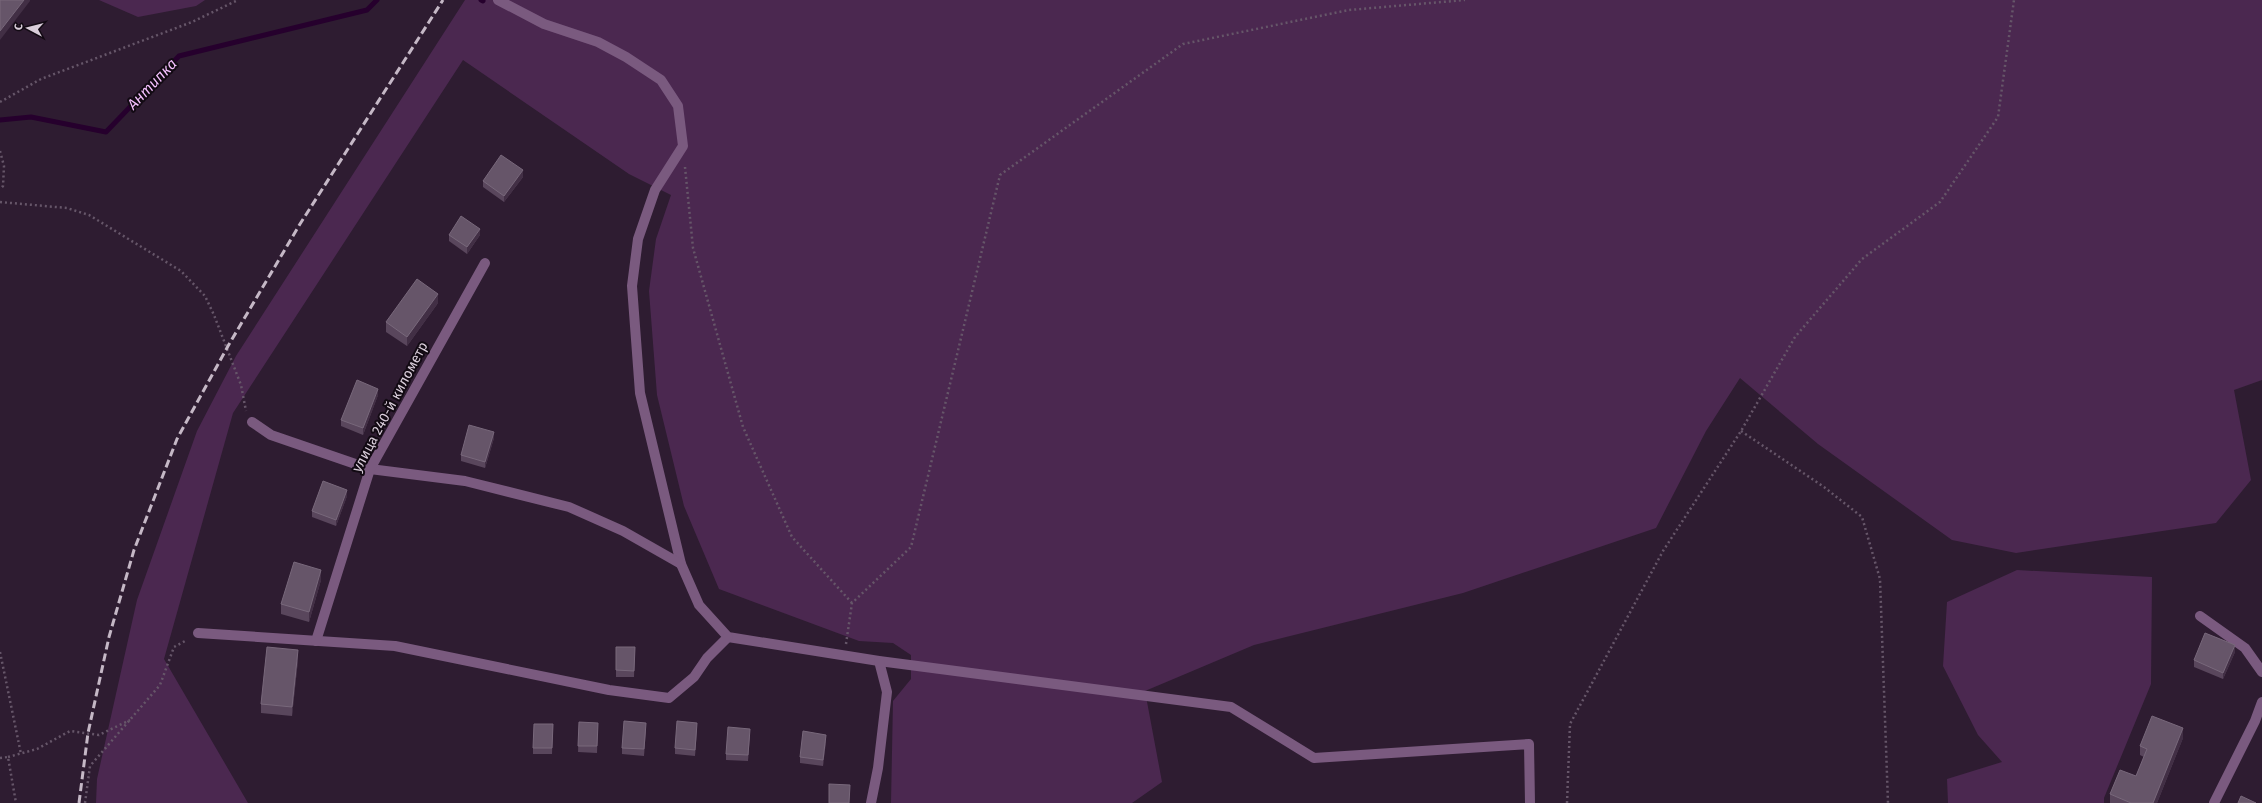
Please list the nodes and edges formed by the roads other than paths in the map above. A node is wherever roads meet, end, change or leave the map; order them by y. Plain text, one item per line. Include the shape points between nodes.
1 (498, 0) edge
2 (485, 263) dead end
3 (252, 422) road end
4 (370, 469) junction
5 (681, 564) junction
6 (2200, 616) dead end
7 (198, 633) road end
8 (728, 637) junction
9 (316, 641) junction
10 (879, 661) junction
11 (2262, 672) edge
12 (2262, 702) edge
13 (871, 803) edge
14 (1530, 803) edge
15 (2214, 803) edge

1 - 5 street via 544,24 598,42 626,57 662,80 678,106 683,146 655,190 638,239 632,286 640,393
2 - 4 street, улица 240-й километр
3 - 4 street via 272,436
4 - 5 street via 465,480 569,507 623,531
4 - 9 street, улица 240-й километр
5 - 8 street via 699,605
6 - 11 street via 2245,648
7 - 9 street
8 - 9 street via 707,658 694,677 669,698 609,690 395,646
8 - 10 street
10 - 13 street via 887,692
10 - 14 street via 1231,707 1314,758 1529,744
12 - 15 street

